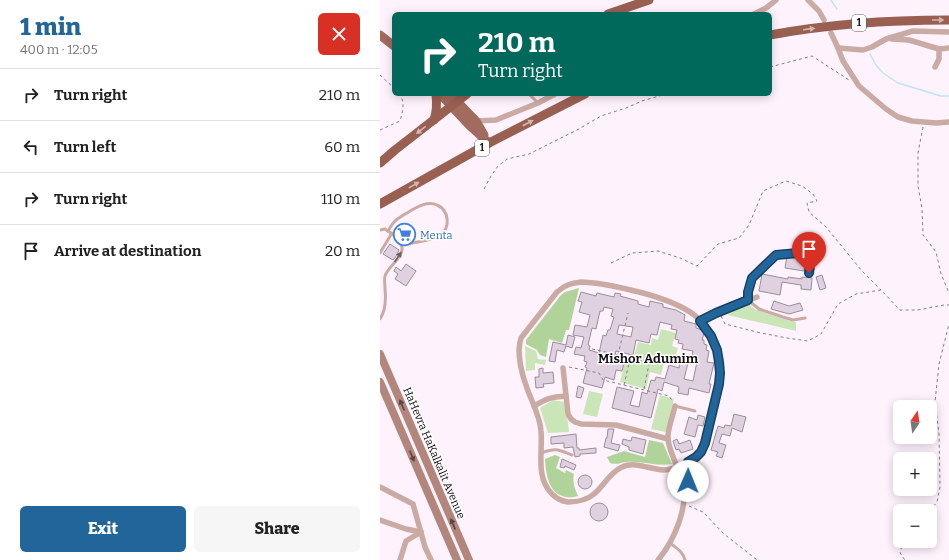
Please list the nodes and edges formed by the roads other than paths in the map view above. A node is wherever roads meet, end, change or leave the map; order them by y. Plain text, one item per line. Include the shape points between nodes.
1 (649, 0) edge
2 (776, 0) edge
3 (808, 0) edge
4 (614, 12) edge
5 (758, 12) edge
6 (824, 20) dead end
7 (949, 20) edge
8 (949, 32) edge
9 (831, 33) dead end
10 (380, 35) edge
11 (772, 35) edge
12 (886, 39) junction
13 (392, 44) edge
14 (838, 48) junction
15 (949, 48) edge
16 (939, 49) junction
17 (935, 67) dead end
18 (436, 96) edge
19 (443, 96) edge
20 (451, 96) edge
21 (465, 96) edge
22 (531, 96) edge
23 (551, 96) edge
24 (581, 96) edge
25 (538, 103) junction
26 (455, 104) junction
27 (434, 120) junction
28 (476, 121) junction
29 (949, 122) edge
30 (489, 144) junction
31 (380, 163) edge
32 (380, 204) edge
33 (380, 230) edge
34 (390, 232) junction
35 (401, 245) junction
36 (380, 253) edge
37 (809, 273) dead end
38 (756, 297) dead end
39 (748, 300) junction
40 (805, 318) dead end
41 (380, 319) edge
42 (700, 321) junction
43 (380, 354) edge
44 (563, 368) road end
45 (380, 382) edge
46 (566, 396) junction
47 (534, 406) junction
48 (675, 406) joint
49 (695, 411) dead end
50 (668, 439) junction
51 (541, 453) junction
52 (572, 455) dead end
53 (688, 462) junction
54 (677, 467) junction
55 (380, 486) edge
56 (684, 496) junction
57 (380, 520) edge
58 (421, 532) junction
59 (670, 543) junction
60 (400, 560) edge
61 (431, 560) edge
62 (457, 560) edge
63 (469, 560) edge
64 (658, 560) edge
65 (684, 560) edge

1 - 4 highway
2 - 5 street
3 - 6 street
11 -> 7 highway, 1 via 860,23
8 - 12 street via 913,31
9 - 14 street
10 - 13 main road
12 - 14 street via 863,50
12 - 16 street via 909,40
14 - 29 street via 859,86 898,117 912,121
15 - 16 street
16 - 17 street via 939,59
18 - 27 highway
19 - 26 main road
20 - 26 main road
21 - 26 highway
22 - 25 lane
23 - 25 street
30 -> 24 highway, 1
25 - 28 street via 496,120
26 - 27 highway
26 - 28 main road
26 - 30 main road via 470,126
27 -> 31 highway
28 - 30 main road
32 -> 30 highway, 1
33 - 34 lane
34 - 35 lane
34 - 35 lane via 396,220 417,207 436,205 446,214 447,225 441,235
34 - 36 lane
41 -> 35 lane via 385,309 385,276 400,255
37 - 39 lane via 811,258 807,255 776,255 752,278
38 - 39 street
39 - 40 lane via 759,309 783,317 793,320
39 - 42 street
42 - 47 street via 687,310 660,298 607,284 581,282 563,287 521,338 519,345 527,390
42 - 53 street via 717,350 720,373 705,443 701,452
63 -> 43 main road, HaHevra HaKalkalit Avenue
44 - 46 street
45 -> 62 main road, HaHevra HaKalkalit Avenue
46 - 47 street via 552,397
46 - 50 street via 568,414 575,422 616,425
47 - 51 street via 541,431
48 - 49 lane
48 - 50 street
50 - 54 street
51 - 52 lane via 558,449
51 - 54 street via 544,482 549,491 564,502 584,500 593,495 623,466 637,465 664,470
53 - 54 street
53 - 56 lane via 690,465
54 - 56 street via 683,482
55 - 58 street via 413,504
56 - 59 street via 681,516
57 - 58 street via 406,530
58 - 60 street via 406,541
58 - 61 street
59 - 64 street
59 - 65 lane via 680,551

